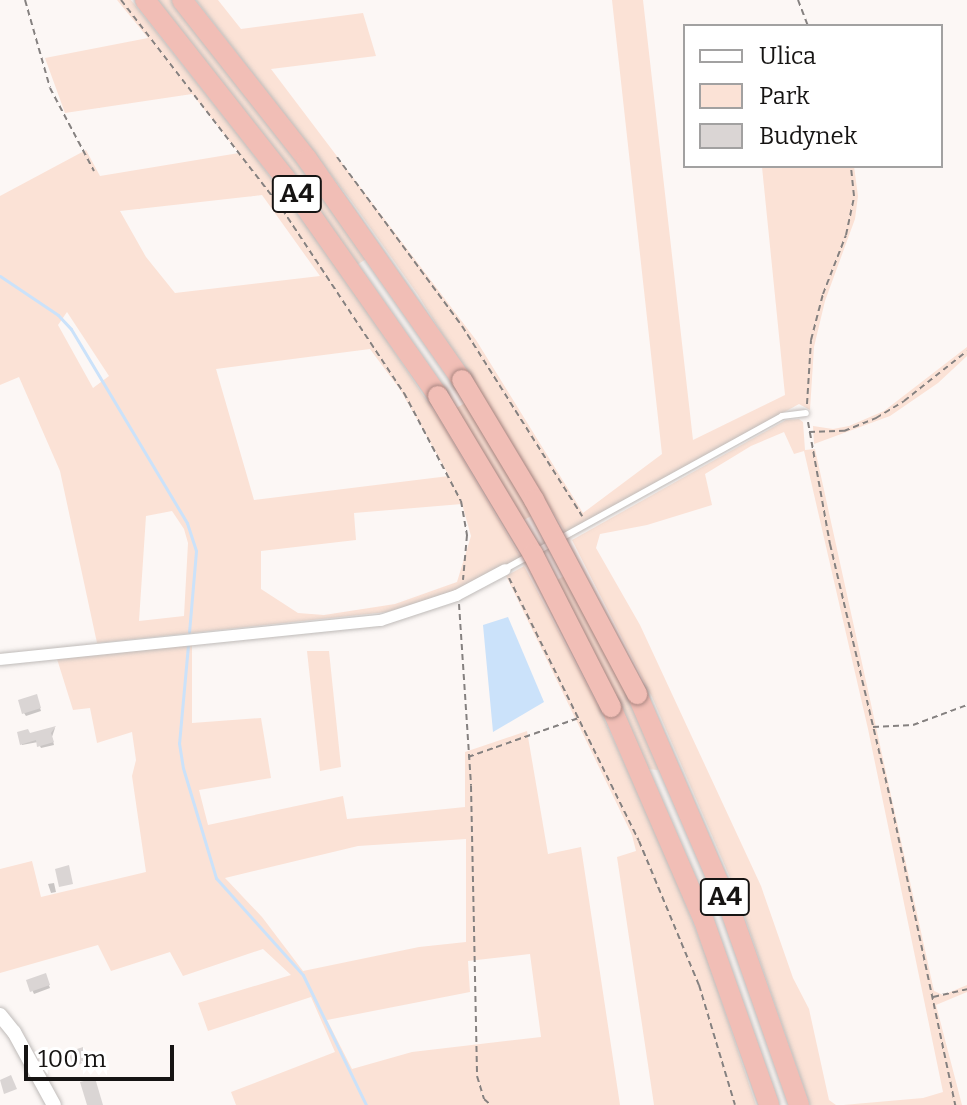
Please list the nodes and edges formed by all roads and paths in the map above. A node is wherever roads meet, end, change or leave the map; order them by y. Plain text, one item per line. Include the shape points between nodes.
1 (25, 0) edge
2 (121, 0) edge
3 (145, 0) edge
4 (182, 0) edge
5 (798, 0) edge
6 (807, 24) edge
7 (337, 157) dead end
8 (851, 168) edge
9 (94, 171) dead end
10 (967, 351) edge
11 (806, 413) junction
12 (809, 432) junction
13 (586, 523) junction
14 (505, 569) junction
15 (461, 592) junction
16 (0, 659) edge
17 (967, 705) edge
18 (580, 718) junction
19 (873, 727) junction
20 (467, 757) junction
21 (967, 989) edge
22 (931, 997) junction
23 (0, 1015) edge
24 (54, 1105) edge
25 (491, 1105) edge
26 (735, 1105) edge
27 (769, 1105) edge
28 (799, 1105) edge
29 (955, 1105) edge

1 - 9 path via 50,88
2 - 15 path via 282,209 404,393 461,501 467,535
3 - 27 highway, A4, bridge via 294,189 438,396 533,554 611,707 704,921
4 - 28 highway, A4, bridge via 317,172 462,380 549,527 637,694 730,909
5 - 6 path
7 - 13 path via 462,326
8 - 11 path via 854,196 846,235 811,340
10 - 12 path via 876,418 844,431
11 - 12 path
11 - 13 lane via 782,416
12 - 19 path
13 - 14 lane
14 - 15 street
14 - 18 path
15 - 16 street via 380,620
15 - 20 path
17 - 19 path via 913,725
18 - 20 path
18 - 26 path via 699,985
19 - 22 path
20 - 25 path via 477,1076
21 - 22 path
22 - 29 path
23 - 24 street

